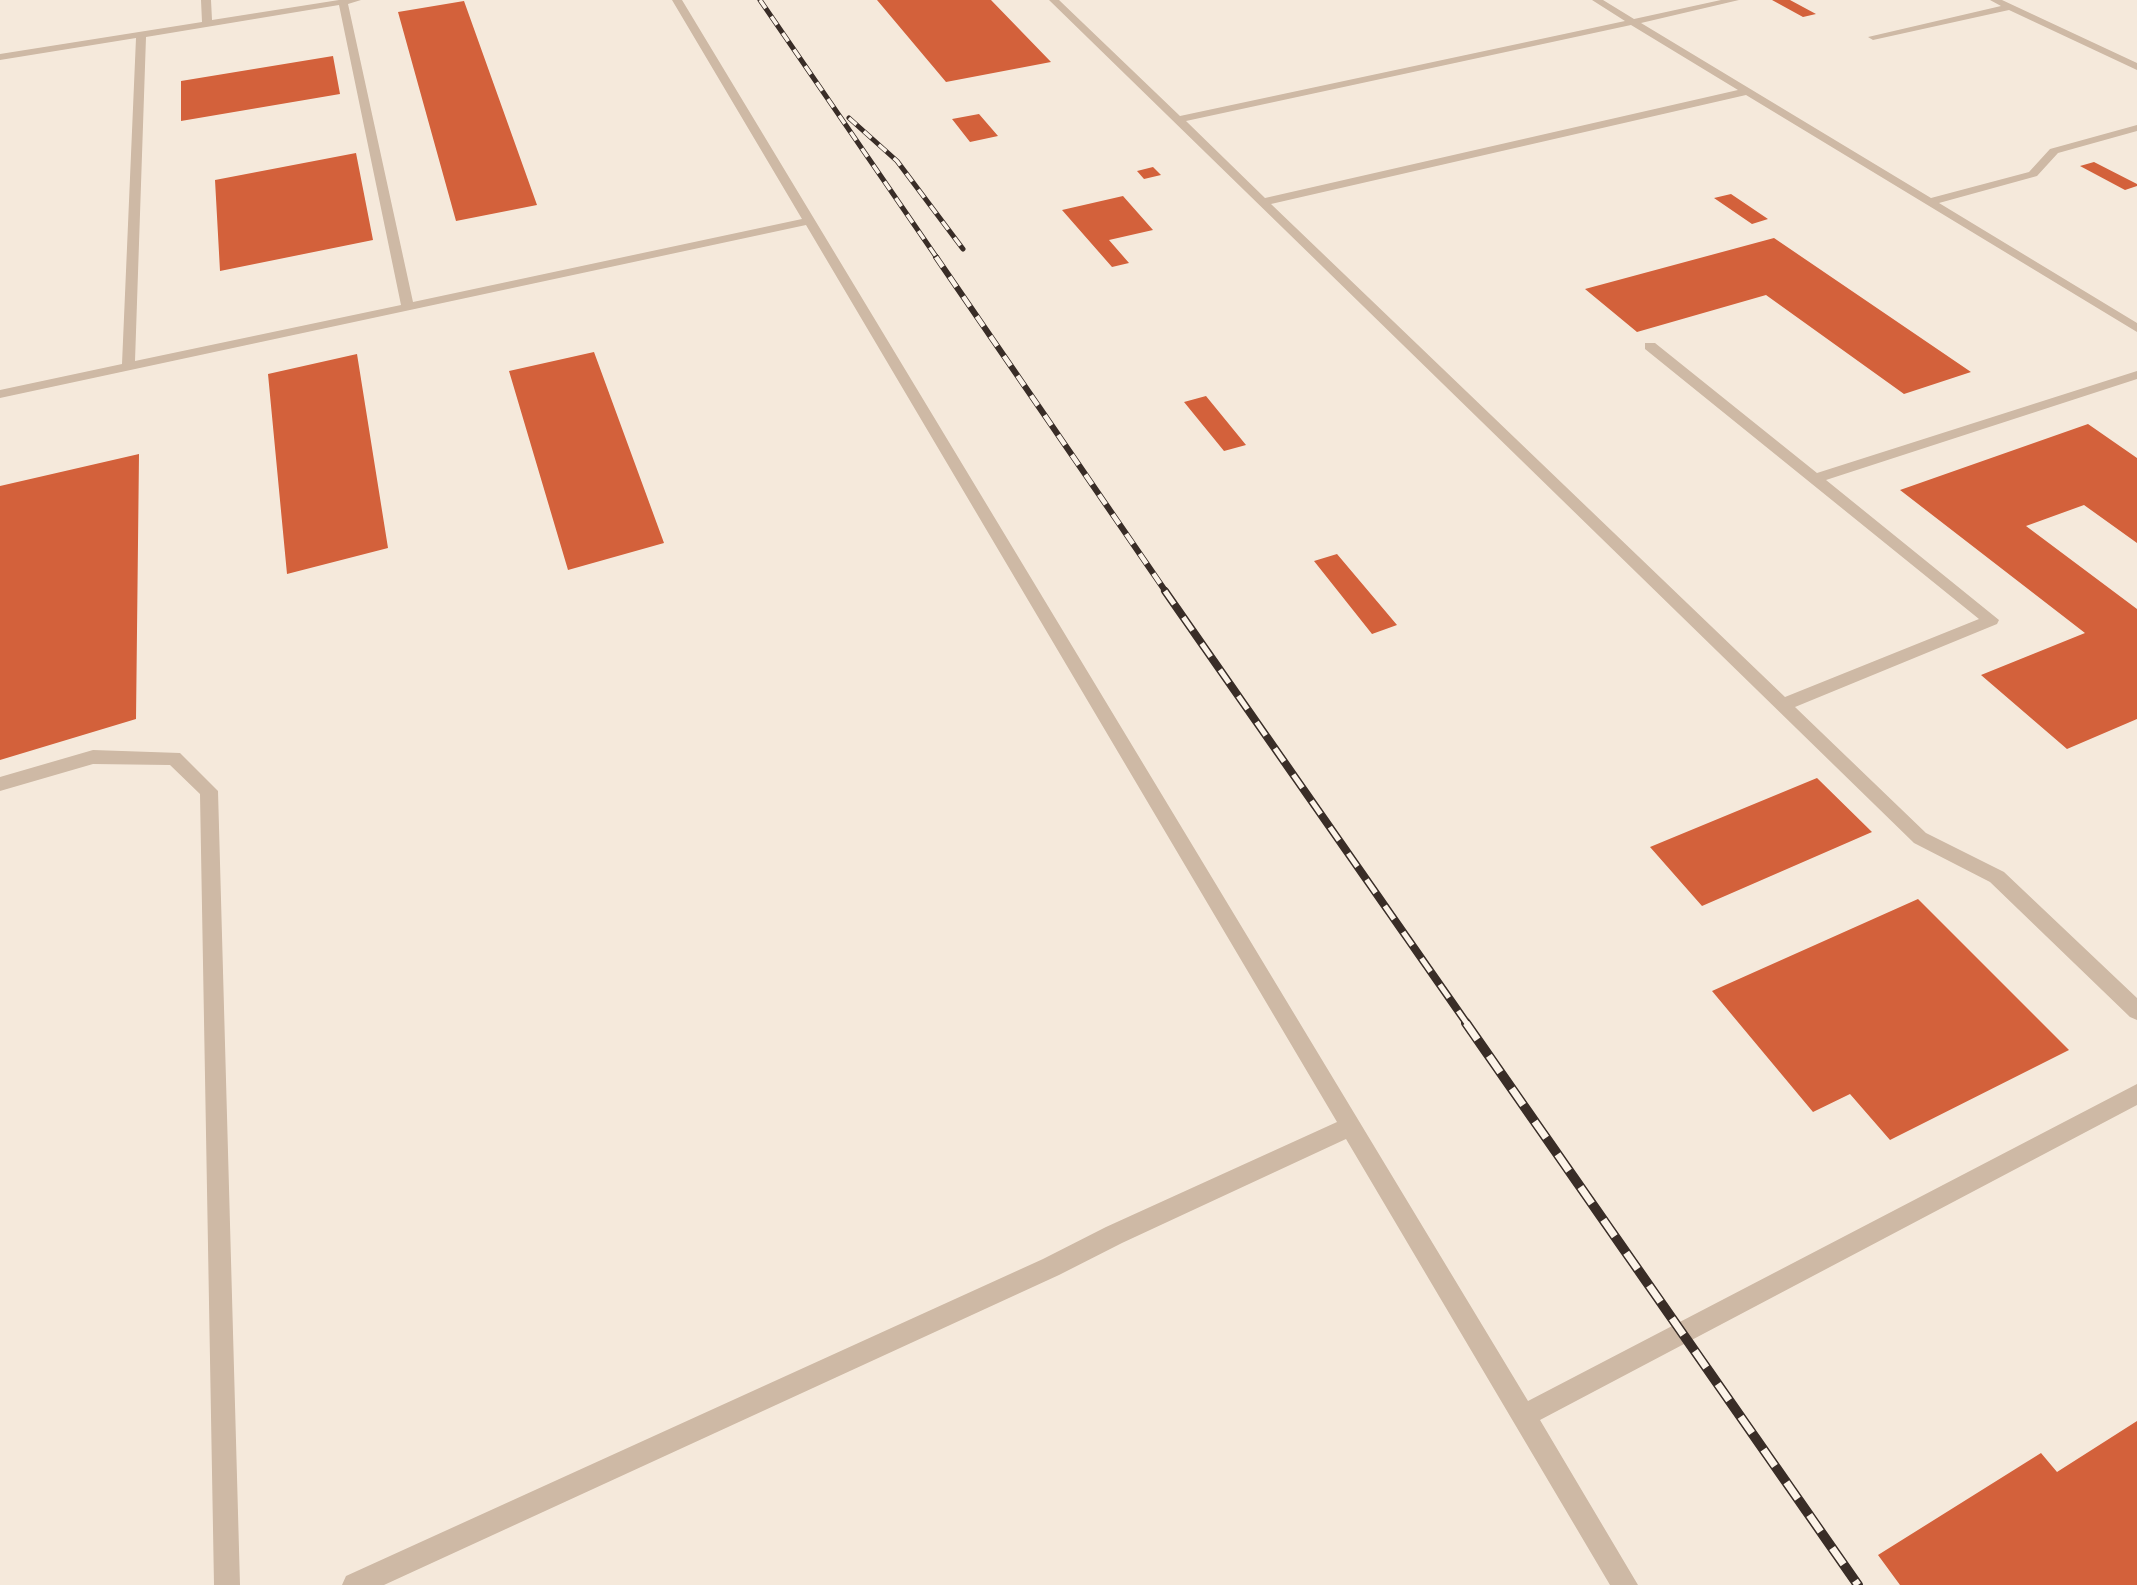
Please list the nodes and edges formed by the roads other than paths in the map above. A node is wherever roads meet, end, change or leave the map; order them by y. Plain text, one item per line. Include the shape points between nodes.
1 (206, 0) edge
2 (356, 0) edge
3 (677, 0) edge
4 (1054, 0) edge
5 (1597, 0) edge
6 (1734, 0) edge
7 (1995, 0) edge
8 (343, 2) junction
9 (2010, 7) junction
10 (1633, 22) junction
11 (207, 23) junction
12 (141, 34) junction
13 (1873, 37) dead end
14 (0, 57) edge
15 (2137, 67) edge
16 (1748, 91) junction
17 (1178, 120) junction
18 (2137, 128) edge
19 (1929, 201) junction
20 (1263, 202) junction
21 (810, 221) junction
22 (408, 306) junction
23 (2137, 328) edge
24 (1650, 346) dead end
25 (128, 367) junction
26 (2137, 374) edge
27 (0, 394) edge
28 (1816, 478) junction
29 (1782, 705) junction
30 (0, 784) edge
31 (2137, 1011) edge
32 (2137, 1094) edge
33 (1349, 1127) junction
34 (1524, 1416) junction
35 (227, 1585) edge
36 (355, 1585) edge
37 (1625, 1585) edge

1 - 11 lane
2 - 8 lane
3 - 21 lane
4 - 17 lane
5 - 10 lane
6 - 10 lane
7 - 9 lane
8 - 11 lane
8 - 22 lane
9 - 13 lane
9 - 15 lane
10 - 16 lane
10 - 17 lane
11 - 12 lane
12 - 14 lane
12 - 25 lane
16 - 19 lane
16 - 20 lane
17 - 20 lane
18 - 19 lane via 2054,151 2033,174
19 - 23 lane
20 - 29 lane
21 - 22 lane
21 - 33 lane
22 - 25 lane
24 - 28 lane
25 - 27 lane
26 - 28 lane
28 - 29 lane via 1991,620
29 - 31 lane via 1920,838 1997,877
30 - 35 lane via 93,757 174,758 209,791
32 - 34 lane
33 - 34 lane
33 - 36 lane
34 - 37 lane

